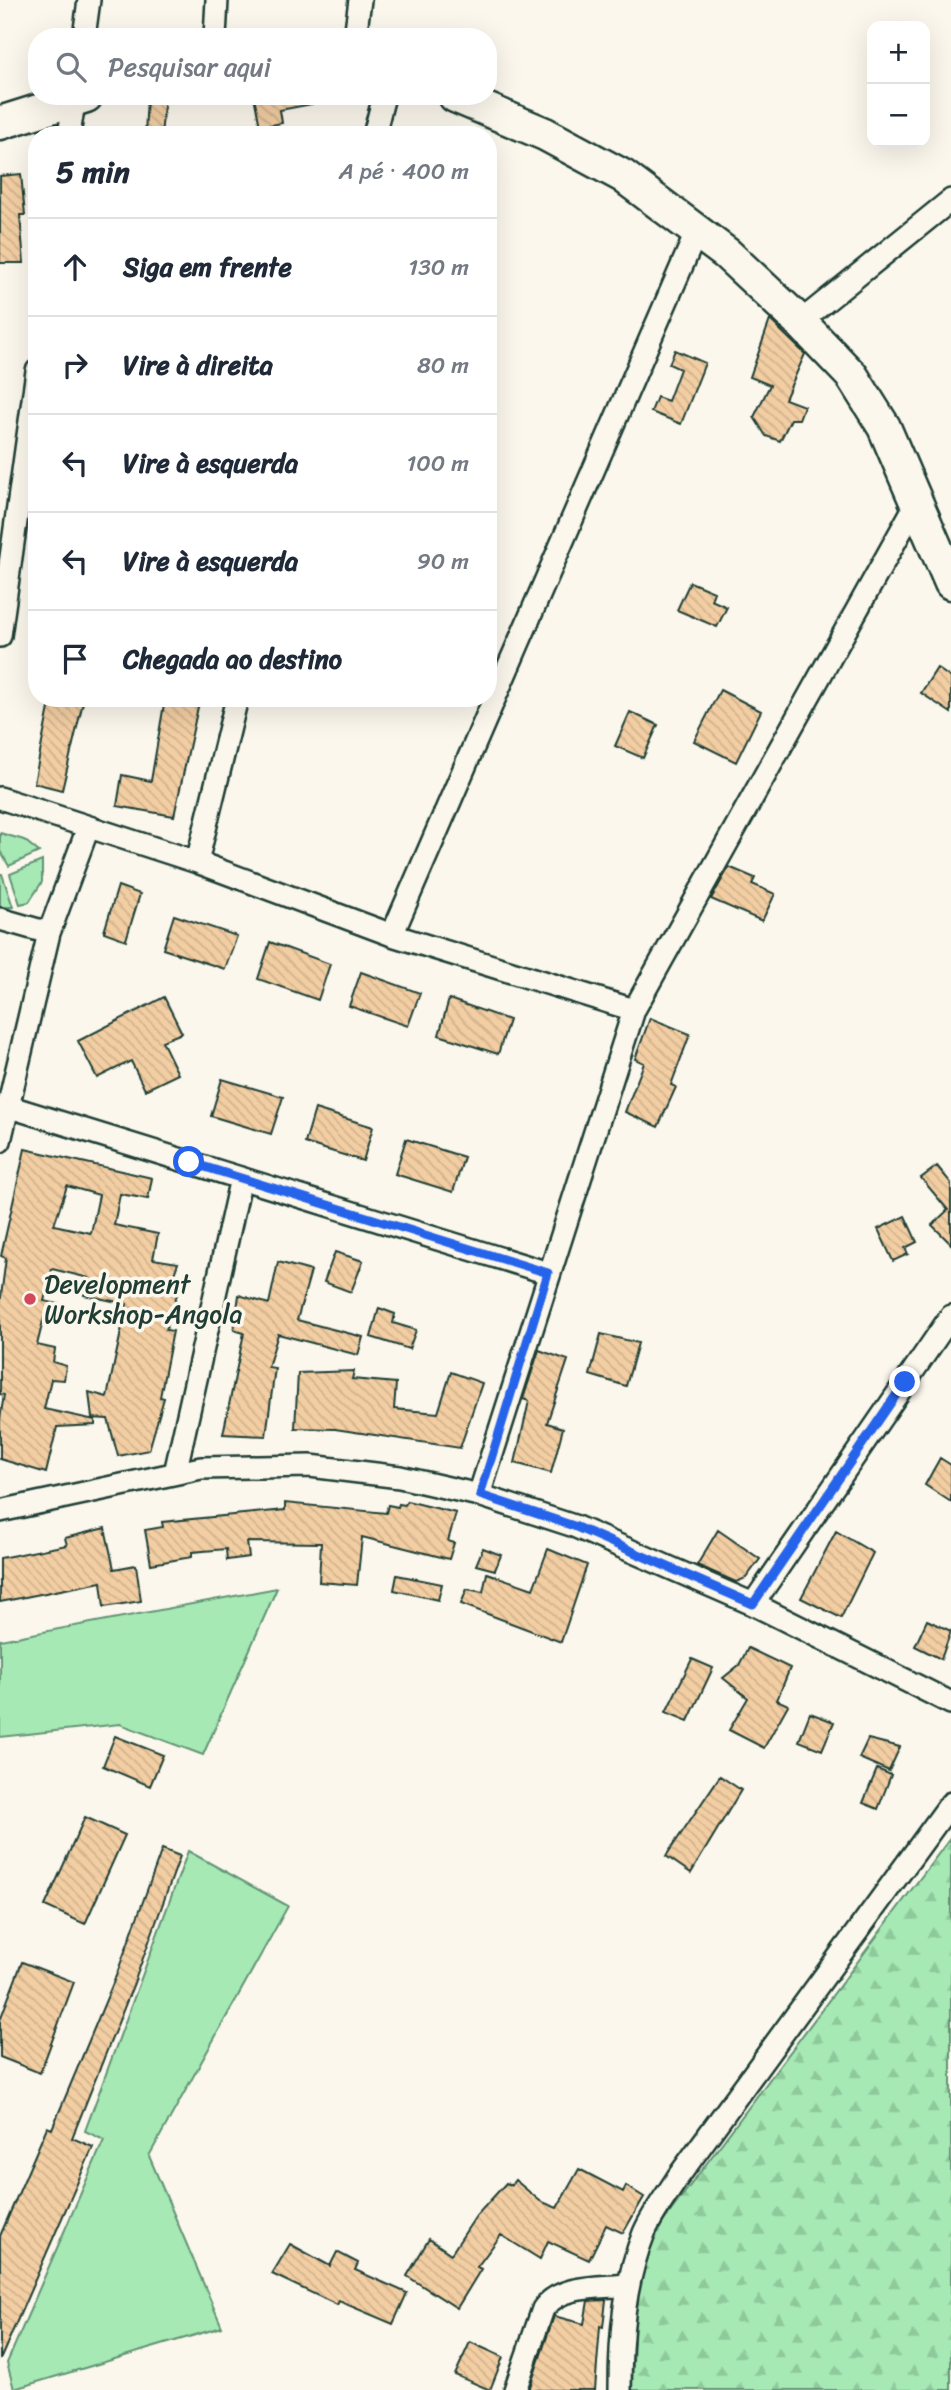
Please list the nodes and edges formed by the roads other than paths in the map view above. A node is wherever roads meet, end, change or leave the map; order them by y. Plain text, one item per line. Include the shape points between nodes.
1 (218, 0) edge
2 (360, 0) edge
3 (87, 3) edge
4 (85, 28) edge
5 (216, 28) edge
6 (356, 28) edge
7 (54, 105) edge
8 (76, 105) edge
9 (382, 105) edge
10 (476, 105) edge
11 (0, 123) edge
12 (71, 126) edge
13 (376, 126) edge
14 (951, 200) edge
15 (697, 230) junction
16 (800, 322) junction
17 (28, 435) edge
18 (916, 505) junction
19 (951, 583) edge
20 (0, 636) edge
21 (497, 692) edge
22 (235, 707) edge
23 (491, 707) edge
24 (0, 798) edge
25 (88, 828) junction
26 (197, 862) junction
27 (0, 919) edge
28 (49, 933) junction
29 (392, 935) junction
30 (634, 1010) junction
31 (7, 1106) junction
32 (0, 1141) edge
33 (241, 1178) junction
34 (548, 1273) junction
35 (951, 1316) edge
36 (175, 1473) junction
37 (480, 1495) junction
38 (0, 1511) edge
39 (753, 1604) junction
40 (951, 1703) edge
41 (951, 1803) edge
42 (628, 2286) junction
43 (515, 2390) edge
44 (620, 2390) edge

1 - 5 street
2 - 6 street
3 - 4 street
7 - 11 street
8 - 12 street
9 - 13 street
10 - 15 street via 545,134 623,176
14 - 16 street
15 - 16 street
15 - 21 street
16 - 18 street via 852,376 884,427
17 - 20 street
18 - 19 street
18 - 30 street
22 - 26 street
23 - 29 street
24 - 25 street
25 - 26 street
25 - 28 street
26 - 29 street
27 - 28 street
28 - 31 street
29 - 30 street
30 - 34 street
31 - 32 street
31 - 33 street
33 - 34 street
33 - 36 street
34 - 37 street
35 - 39 street
36 - 37 street via 201,1468 310,1466 400,1477
36 - 38 street
37 - 39 street via 574,1526
39 - 40 street
41 - 42 street via 678,2177 645,2231
42 - 43 street via 561,2292 550,2299
42 - 44 street

